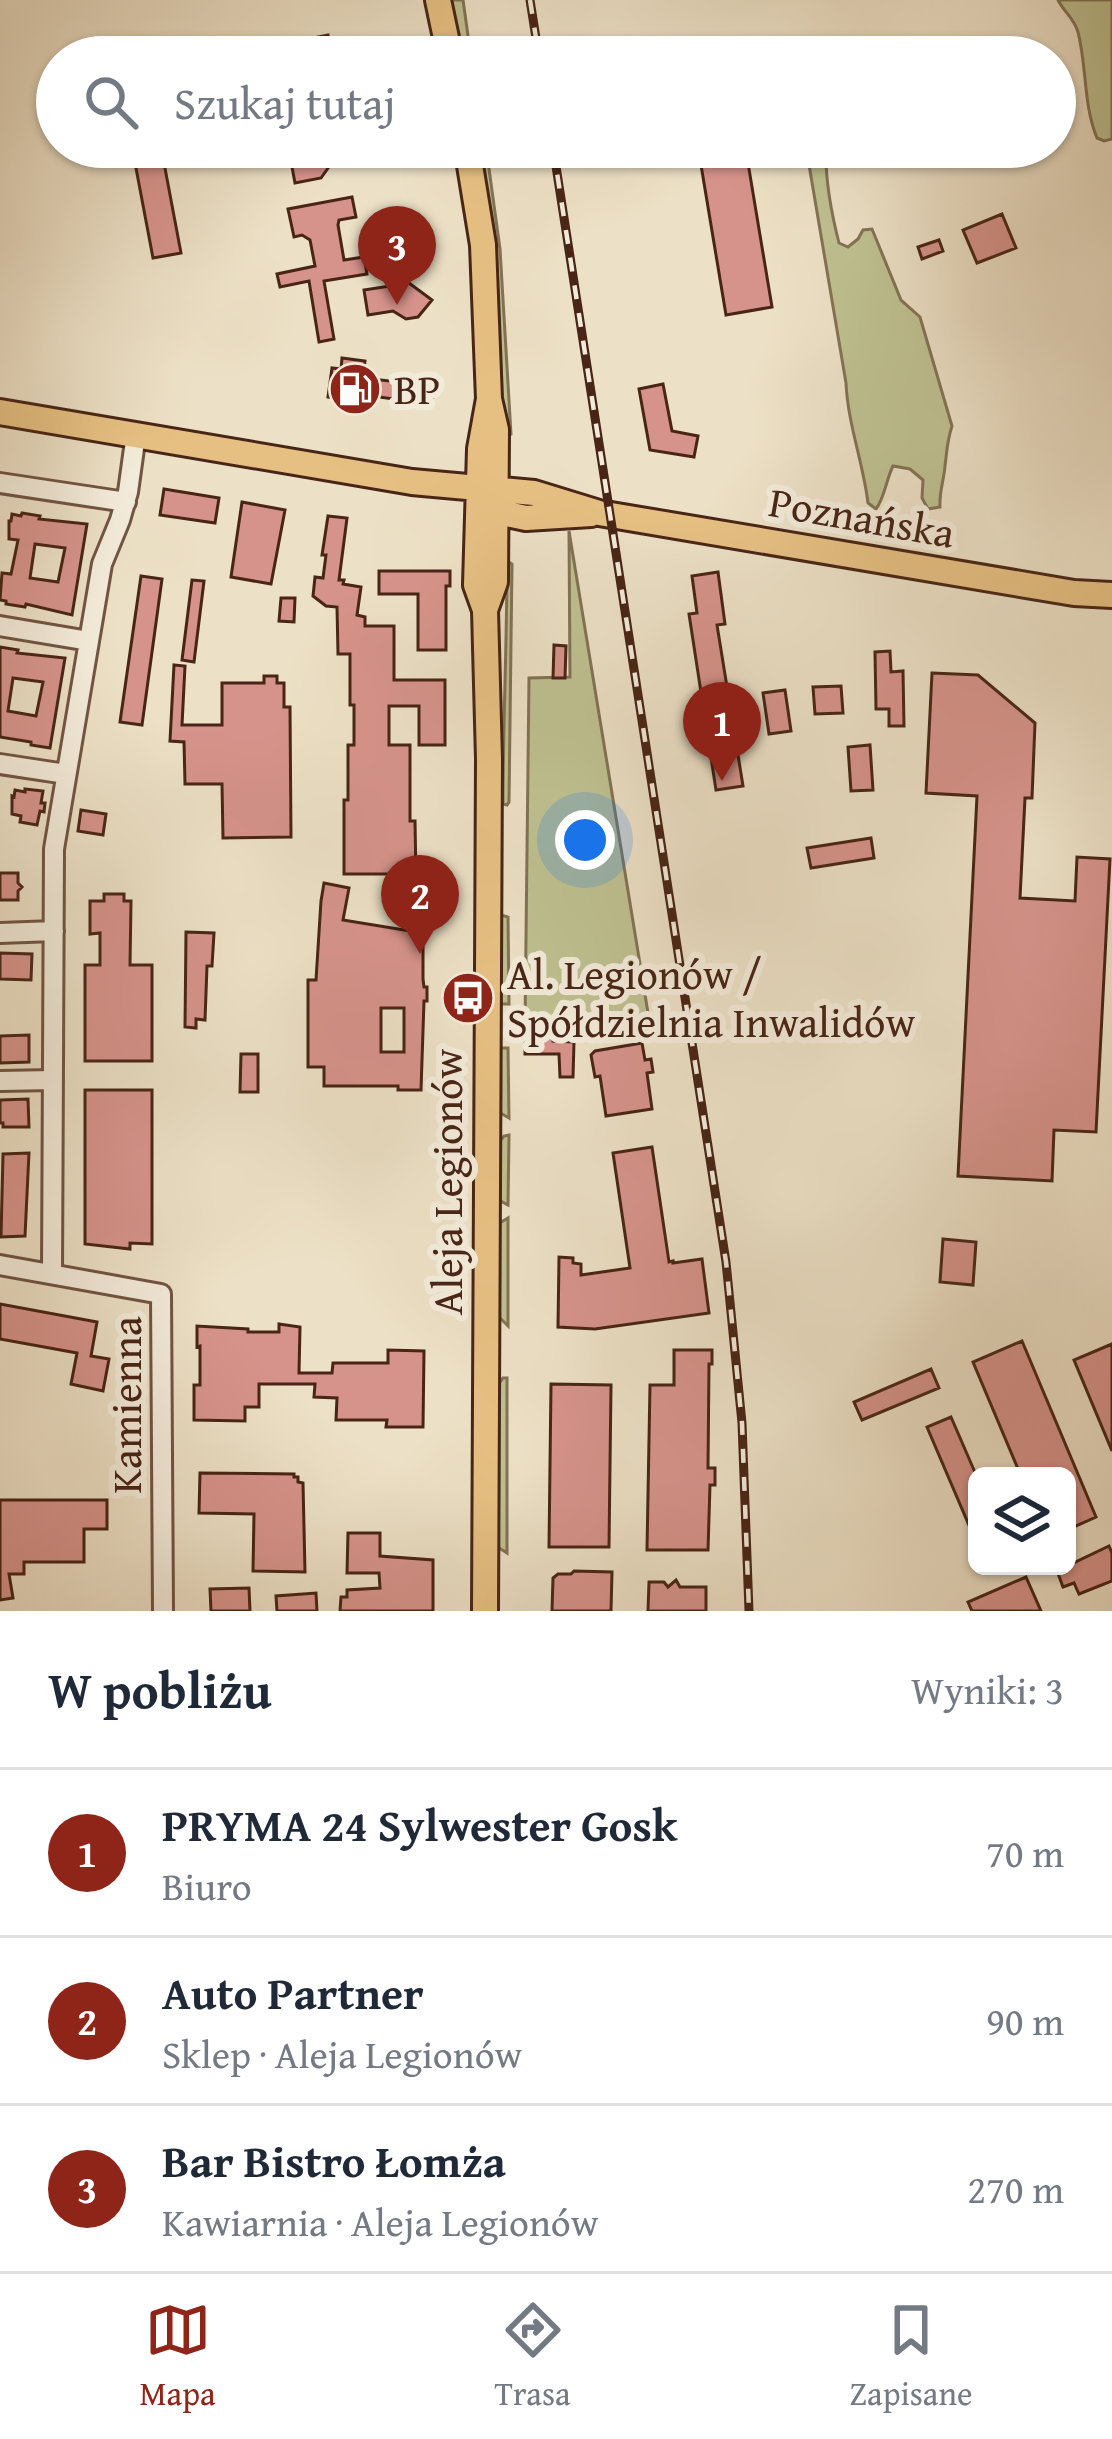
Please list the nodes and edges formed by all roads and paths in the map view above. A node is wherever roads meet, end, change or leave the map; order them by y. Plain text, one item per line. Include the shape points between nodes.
1 (438, 0) edge
2 (446, 36) edge
3 (470, 168) edge
4 (0, 412) edge
5 (136, 434) junction
6 (0, 483) edge
7 (489, 499) junction
8 (126, 502) junction
9 (1112, 595) edge
10 (0, 626) edge
11 (89, 641) junction
12 (0, 764) edge
13 (67, 775) junction
14 (53, 931) junction
15 (0, 933) edge
16 (0, 1081) edge
17 (52, 1081) junction
18 (0, 1265) edge
19 (52, 1274) junction
20 (163, 1611) edge
21 (485, 1611) edge

1 - 2 main road
3 - 7 main road, Aleja Legionów via 483,245 489,399 480,449
4 - 5 main road, Poznańska
5 - 7 main road, Poznańska
5 - 8 street
6 - 8 street
7 - 9 main road, Poznańska via 526,518 599,513
7 - 21 main road, Aleja Legionów via 476,585 485,610 489,759
8 - 11 street via 101,564
10 - 11 street
11 - 13 street
12 - 13 street
13 - 14 street via 54,849
14 - 15 street
14 - 17 street
16 - 17 street
17 - 19 street
18 - 19 street
19 - 20 street, Kamienna via 161,1294

